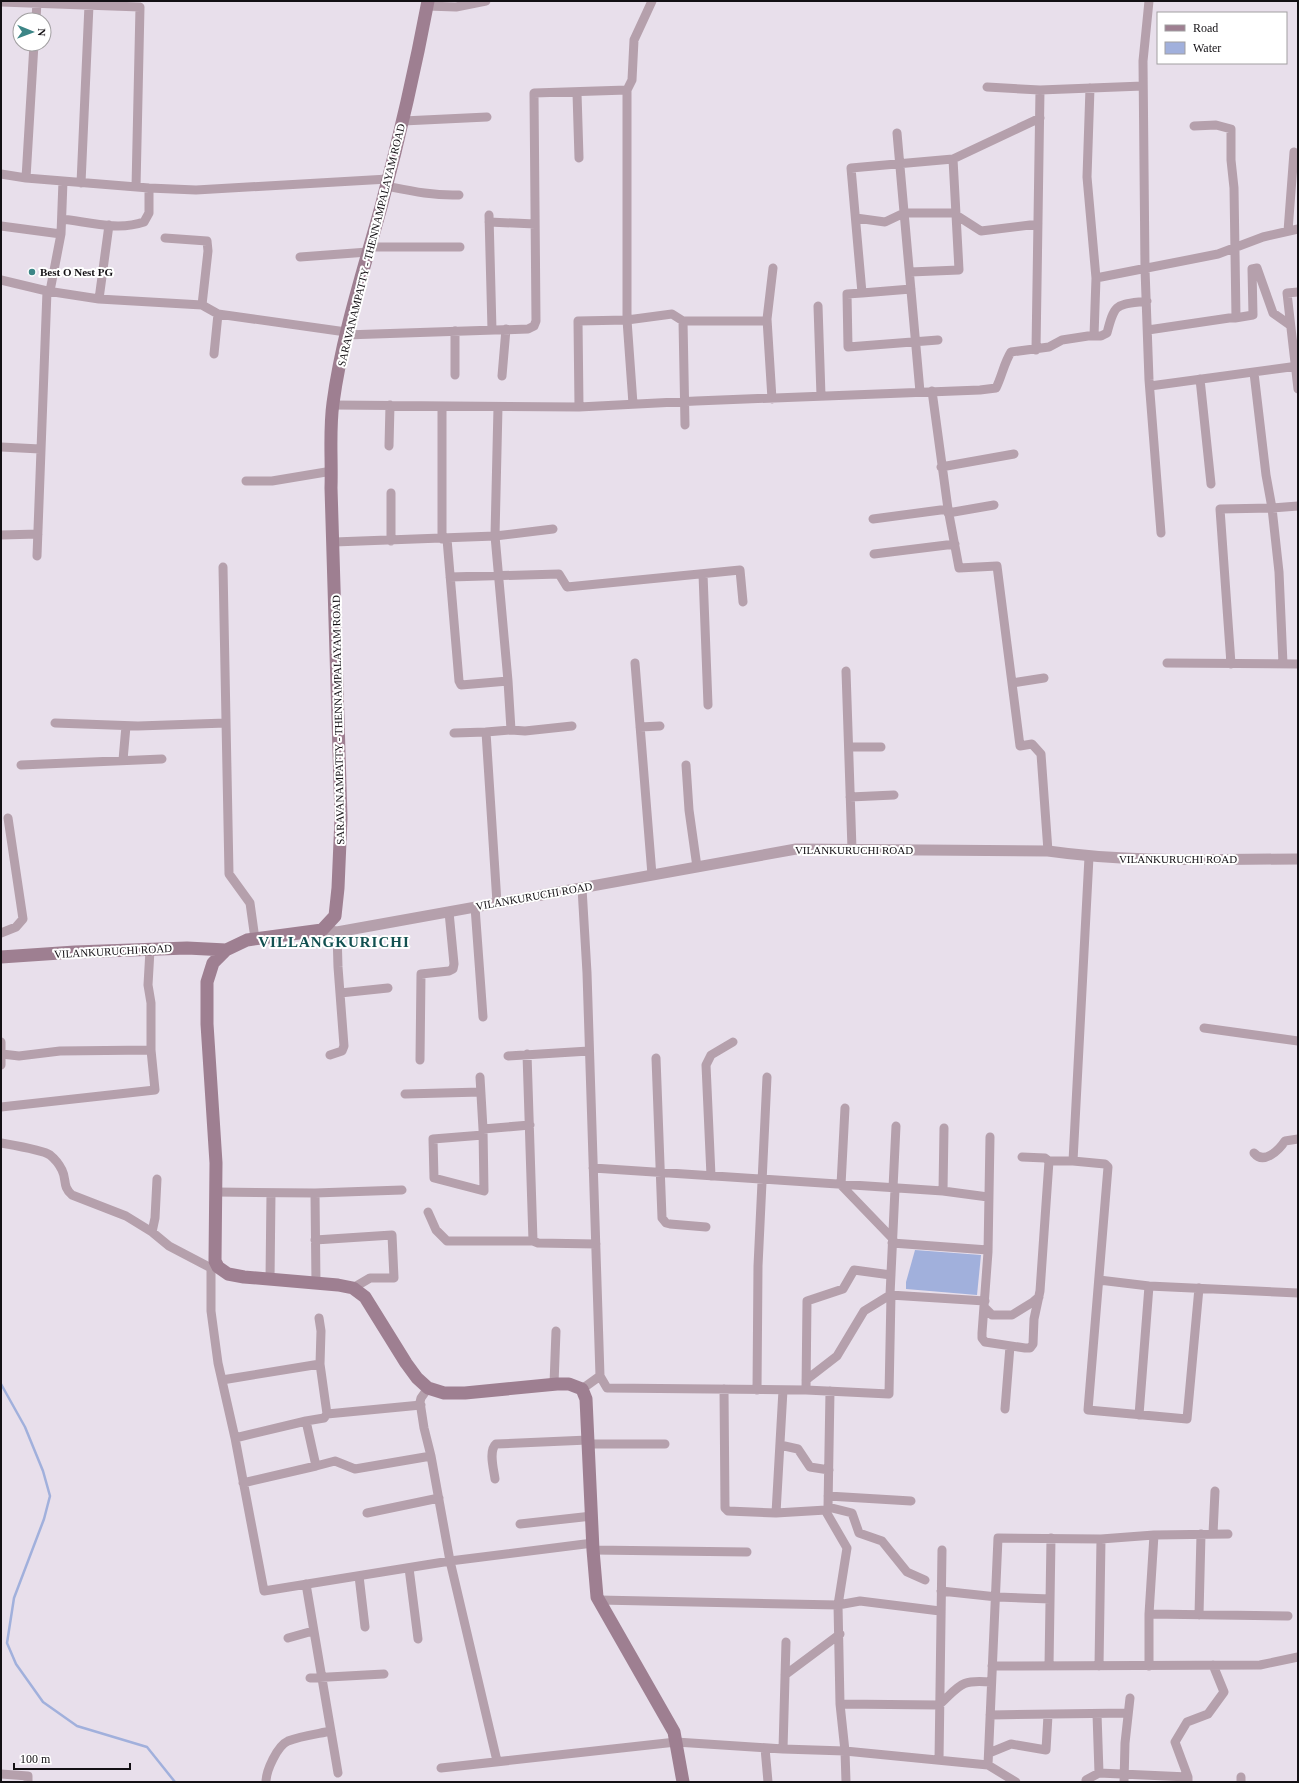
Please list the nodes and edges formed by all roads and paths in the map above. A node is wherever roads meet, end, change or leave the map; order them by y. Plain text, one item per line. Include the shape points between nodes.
1 (486, 1) edge
2 (652, 1) edge
3 (1149, 1) edge
4 (1, 2) edge
5 (37, 2) edge
6 (427, 4) edge
7 (89, 5) junction
8 (36, 12) edge
9 (34, 52) edge
10 (1143, 86) junction
11 (987, 87) dead end
12 (1090, 88) junction
13 (627, 90) junction
14 (1040, 90) junction
15 (577, 93) junction
16 (487, 117) dead end
17 (1040, 118) junction
18 (403, 121) junction
19 (1194, 126) dead end
20 (897, 133) dead end
21 (1294, 152) dead end
22 (579, 158) dead end
23 (953, 159) junction
24 (900, 164) junction
25 (1, 174) edge
26 (26, 178) junction
27 (63, 181) junction
28 (81, 183) junction
29 (387, 183) junction
30 (136, 187) junction
31 (149, 188) junction
32 (459, 195) dead end
33 (904, 213) junction
34 (956, 214) junction
35 (856, 218) junction
36 (62, 219) junction
37 (535, 224) junction
38 (1038, 224) junction
39 (109, 225) junction
40 (1, 226) edge
41 (1298, 229) edge
42 (1288, 231) junction
43 (61, 234) junction
44 (164, 238) dead end
45 (460, 247) dead end
46 (1236, 247) junction
47 (369, 250) junction
48 (300, 258) dead end
49 (772, 268) dead end
50 (1145, 268) junction
51 (910, 272) junction
52 (1096, 278) junction
53 (1, 280) edge
54 (911, 289) junction
55 (48, 291) junction
56 (1298, 292) edge
57 (862, 293) junction
58 (99, 299) junction
59 (1146, 301) junction
60 (202, 305) junction
61 (818, 306) dead end
62 (218, 314) junction
63 (1235, 318) junction
64 (628, 320) junction
65 (683, 321) junction
66 (767, 321) junction
67 (1290, 325) junction
68 (506, 329) junction
69 (455, 330) junction
70 (492, 330) junction
71 (1148, 330) junction
72 (346, 333) junction
73 (1094, 336) junction
74 (938, 340) dead end
75 (916, 342) junction
76 (1036, 350) junction
77 (214, 354) dead end
78 (1296, 366) edge
79 (1254, 372) junction
80 (455, 375) dead end
81 (502, 376) dead end
82 (1200, 379) junction
83 (1150, 386) junction
84 (1298, 389) edge
85 (932, 391) junction
86 (920, 392) junction
87 (821, 396) junction
88 (772, 399) junction
89 (684, 401) junction
90 (632, 404) junction
91 (332, 405) junction
92 (390, 405) junction
93 (442, 407) junction
94 (498, 407) junction
95 (579, 407) junction
96 (686, 425) dead end
97 (390, 446) dead end
98 (1, 447) edge
99 (40, 449) junction
100 (1014, 454) dead end
101 (941, 467) junction
102 (332, 471) junction
103 (246, 481) dead end
104 (1211, 484) dead end
105 (391, 493) dead end
106 (994, 505) dead end
107 (1298, 506) edge
108 (1272, 508) junction
109 (948, 511) junction
110 (872, 519) dead end
111 (553, 529) dead end
112 (1161, 533) dead end
113 (38, 534) junction
114 (1, 535) edge
115 (495, 536) junction
116 (444, 539) junction
117 (391, 541) junction
118 (334, 542) junction
119 (955, 544) junction
120 (874, 554) dead end
121 (37, 556) dead end
122 (223, 567) dead end
123 (703, 574) junction
124 (498, 576) junction
125 (450, 577) junction
126 (743, 602) dead end
127 (635, 663) dead end
128 (1168, 663) dead end
129 (1231, 664) junction
130 (1283, 664) junction
131 (1298, 664) edge
132 (846, 672) dead end
133 (1044, 678) dead end
134 (508, 682) junction
135 (1012, 683) junction
136 (708, 705) dead end
137 (55, 723) dead end
138 (226, 723) junction
139 (126, 726) junction
140 (572, 726) dead end
141 (660, 726) dead end
142 (640, 727) junction
143 (511, 730) junction
144 (486, 732) junction
145 (454, 733) dead end
146 (849, 747) junction
147 (881, 747) dead end
148 (162, 759) dead end
149 (123, 760) junction
150 (21, 765) dead end
151 (686, 765) dead end
152 (894, 795) dead end
153 (850, 797) junction
154 (8, 818) dead end
155 (852, 849) junction
156 (1048, 851) junction
157 (1089, 857) junction
158 (1298, 859) edge
159 (697, 867) junction
160 (652, 875) junction
161 (582, 888) junction
162 (497, 903) junction
163 (475, 907) junction
164 (449, 912) junction
165 (322, 930) junction
166 (337, 932) junction
167 (1, 933) edge
168 (255, 938) junction
169 (150, 950) junction
170 (226, 950) junction
171 (1, 957) edge
172 (388, 988) dead end
173 (340, 993) junction
174 (483, 1017) dead end
175 (1204, 1028) dead end
176 (1298, 1041) edge
177 (1, 1042) edge
178 (733, 1042) dead end
179 (152, 1050) junction
180 (590, 1051) junction
181 (2, 1054) edge
182 (527, 1054) junction
183 (330, 1055) dead end
184 (508, 1056) dead end
185 (656, 1058) dead end
186 (420, 1060) dead end
187 (1, 1065) edge
188 (480, 1077) dead end
189 (767, 1077) dead end
190 (480, 1092) junction
191 (404, 1094) dead end
192 (1, 1107) edge
193 (845, 1108) dead end
194 (530, 1125) junction
195 (896, 1126) dead end
196 (944, 1128) dead end
197 (483, 1132) junction
198 (990, 1137) dead end
199 (1298, 1139) edge
200 (1, 1143) edge
201 (1254, 1153) dead end
202 (1022, 1157) dead end
203 (1049, 1161) junction
204 (1073, 1161) junction
205 (593, 1168) junction
206 (661, 1173) junction
207 (710, 1176) junction
208 (157, 1179) dead end
209 (763, 1180) junction
210 (841, 1185) junction
211 (894, 1188) junction
212 (402, 1190) dead end
213 (216, 1192) junction
214 (943, 1192) junction
215 (271, 1193) junction
216 (315, 1193) junction
217 (988, 1198) junction
218 (428, 1212) dead end
219 (706, 1227) dead end
220 (152, 1232) junction
221 (315, 1240) junction
222 (533, 1241) junction
223 (892, 1241) junction
224 (596, 1244) junction
225 (988, 1250) junction
226 (215, 1268) junction
227 (891, 1275) junction
228 (270, 1280) junction
229 (1099, 1280) junction
230 (316, 1284) junction
231 (1149, 1286) junction
232 (353, 1288) junction
233 (1199, 1288) junction
234 (1298, 1293) edge
235 (890, 1295) junction
236 (1039, 1297) junction
237 (985, 1304) junction
238 (319, 1318) dead end
239 (556, 1331) dead end
240 (1010, 1346) junction
241 (320, 1364) junction
242 (600, 1376) junction
243 (222, 1380) junction
244 (806, 1380) junction
245 (554, 1384) junction
246 (428, 1388) junction
247 (582, 1389) junction
248 (724, 1389) junction
249 (757, 1390) junction
250 (783, 1390) junction
251 (806, 1390) junction
252 (830, 1391) junction
253 (421, 1405) junction
254 (1005, 1408) dead end
255 (327, 1414) junction
256 (1139, 1415) junction
257 (306, 1421) junction
258 (235, 1438) junction
259 (588, 1442) junction
260 (665, 1444) dead end
261 (780, 1445) junction
262 (431, 1456) junction
263 (316, 1466) junction
264 (829, 1470) junction
265 (495, 1479) dead end
266 (244, 1482) junction
267 (1215, 1491) dead end
268 (828, 1496) junction
269 (439, 1498) junction
270 (911, 1501) dead end
271 (826, 1508) junction
272 (367, 1513) dead end
273 (776, 1513) junction
274 (592, 1516) junction
275 (520, 1524) dead end
276 (859, 1533) junction
277 (1201, 1534) junction
278 (1213, 1534) junction
279 (1228, 1534) dead end
280 (1154, 1535) junction
281 (1051, 1538) junction
282 (842, 1539) junction
283 (1101, 1539) junction
284 (593, 1547) junction
285 (942, 1550) dead end
286 (747, 1552) dead end
287 (450, 1561) junction
288 (408, 1568) junction
289 (359, 1576) junction
290 (925, 1580) dead end
291 (306, 1584) junction
292 (941, 1591) junction
293 (996, 1597) junction
294 (1050, 1599) junction
295 (599, 1600) junction
296 (838, 1605) junction
297 (940, 1611) junction
298 (1149, 1614) junction
299 (1199, 1615) junction
300 (1288, 1616) dead end
301 (365, 1627) dead end
302 (313, 1631) junction
303 (840, 1634) junction
304 (288, 1638) dead end
305 (418, 1639) dead end
306 (786, 1642) dead end
307 (1298, 1657) edge
308 (1213, 1665) junction
309 (992, 1666) junction
310 (1049, 1666) junction
311 (1099, 1666) junction
312 (1149, 1666) junction
313 (384, 1674) dead end
314 (785, 1675) junction
315 (321, 1677) junction
316 (310, 1678) dead end
317 (991, 1682) junction
318 (1130, 1698) dead end
319 (840, 1704) junction
320 (939, 1706) junction
321 (1128, 1713) junction
322 (1097, 1714) junction
323 (990, 1715) junction
324 (1048, 1715) junction
325 (331, 1731) junction
326 (676, 1742) junction
327 (765, 1748) junction
328 (783, 1749) junction
329 (845, 1751) junction
330 (989, 1753) junction
331 (938, 1760) junction
332 (497, 1761) junction
333 (988, 1765) junction
334 (441, 1768) dead end
335 (338, 1773) dead end
336 (1099, 1773) junction
337 (1, 1774) edge
338 (1124, 1778) edge
339 (1188, 1780) edge
340 (28, 1782) edge
341 (266, 1782) edge
342 (682, 1782) edge
343 (768, 1782) edge
344 (846, 1782) edge
345 (1016, 1782) edge
346 (1086, 1782) edge

1 - 6 street via 456,7
2 - 13 street via 634,40 632,80
3 - 10 street
4 - 5 street
5 - 7 street
5 - 8 street
6 - 18 main road, SARAVANAMPATTY - THENNAMPALAYAM ROAD
7 - 28 street
7 - 30 street via 140,7
9 - 26 street
10 - 12 street
10 - 50 street
11 - 14 street
12 - 14 street
12 - 52 street via 1087,177
13 - 15 street
13 - 64 street
14 - 17 street
15 - 22 street
15 - 37 street via 534,93
16 - 18 street
17 - 23 street
17 - 38 street
18 - 29 main road, SARAVANAMPATTY - THENNAMPALAYAM ROAD
19 - 46 street via 1216,125 1230,129
20 - 24 street
21 - 42 street
23 - 24 street
23 - 34 street
24 - 33 street
24 - 35 street via 851,168
25 - 26 street
26 - 27 street
27 - 28 street
27 - 36 street
28 - 30 street
29 - 31 street via 196,190
29 - 32 street via 423,194
29 - 47 main road, SARAVANAMPATTY - THENNAMPALAYAM ROAD
30 - 31 street
31 - 39 street via 149,213 144,222 135,225
33 - 34 street
33 - 35 street via 885,222
33 - 51 street
34 - 38 street via 981,230
34 - 51 street via 959,270
35 - 57 street
36 - 39 street
36 - 43 street
37 - 68 street via 536,321 534,326 528,328
37 - 70 street via 489,218
38 - 76 street
39 - 58 street
40 - 43 street
41 - 42 street
42 - 46 street
43 - 55 street
44 - 60 street via 207,241
45 - 47 street
46 - 50 street via 1218,254
46 - 63 street
47 - 48 street
47 - 72 main road, SARAVANAMPATTY - THENNAMPALAYAM ROAD
49 - 66 street
50 - 52 street
50 - 59 street
51 - 54 street
52 - 73 street
53 - 55 street
54 - 57 street
54 - 75 street
55 - 58 street
55 - 99 street
56 - 67 street via 1287,293
57 - 75 street via 846,294 848,347
58 - 60 street
59 - 71 street
59 - 73 street via 1122,304 1112,312 1107,333
60 - 62 street
61 - 87 street
62 - 72 street
62 - 77 street
63 - 67 street via 1253,315 1252,269 1257,268 1273,313
63 - 71 street
64 - 65 street via 672,314
64 - 90 street
64 - 95 street via 578,321
65 - 66 street
65 - 89 street
66 - 88 street
67 - 78 street
68 - 70 street
68 - 81 street
69 - 70 street
69 - 72 street
69 - 80 street
71 - 83 street
72 - 91 main road, SARAVANAMPATTY - THENNAMPALAYAM ROAD
73 - 76 street via 1062,340 1048,348
74 - 75 street
75 - 86 street
76 - 85 street via 1011,352 996,388
78 - 79 street
78 - 84 street
79 - 82 street
79 - 108 street
82 - 83 street
82 - 104 street
83 - 112 street
85 - 86 street
85 - 101 street
86 - 87 street
87 - 88 street
88 - 89 street
89 - 90 street
89 - 96 street
90 - 95 street
91 - 92 street
91 - 102 main road, SARAVANAMPATTY - THENNAMPALAYAM ROAD
92 - 93 street
92 - 97 street
93 - 94 street
93 - 116 street
94 - 95 street
94 - 115 street
98 - 99 street
99 - 113 street
100 - 101 street
101 - 109 street
102 - 103 street via 272,481
102 - 118 main road, SARAVANAMPATTY - THENNAMPALAYAM ROAD
105 - 117 street
106 - 109 street
107 - 108 street
108 - 129 street via 1220,508
108 - 130 street via 1280,572
109 - 110 street
109 - 119 street
111 - 115 street
113 - 114 street
113 - 121 street
115 - 116 street
115 - 124 street
116 - 117 street
116 - 125 street
117 - 118 street
118 - 165 main road, SARAVANAMPATTY - THENNAMPALAYAM ROAD via 341,818 335,916
119 - 120 street
119 - 135 street via 959,568 997,566
122 - 138 street
123 - 124 street via 567,588 559,574
123 - 126 street via 740,570
123 - 136 street
124 - 125 street
124 - 134 street
125 - 134 street via 461,685
127 - 142 street
128 - 129 street
129 - 130 street
130 - 131 street
132 - 146 street
133 - 135 street
134 - 143 street
135 - 156 street via 1020,746 1032,744 1040,754
137 - 139 street
138 - 139 street
138 - 168 street via 229,874 250,902
139 - 149 street
140 - 143 street
141 - 142 street
142 - 160 street
143 - 144 street
144 - 145 street
144 - 162 street
146 - 147 street
146 - 153 street
148 - 149 street
149 - 150 street
151 - 159 street
152 - 153 street
153 - 155 street
154 - 167 street via 23,919 16,927
155 - 156 street, VILANKURUCHI ROAD
155 - 159 street, VILANKURUCHI ROAD via 796,849
156 - 157 street, VILANKURUCHI ROAD
157 - 158 street, VILANKURUCHI ROAD
157 - 204 street
159 - 160 street, VILANKURUCHI ROAD
160 - 161 street, VILANKURUCHI ROAD
161 - 162 street, VILANKURUCHI ROAD
161 - 180 street
162 - 163 street, VILANKURUCHI ROAD
163 - 164 street, VILANKURUCHI ROAD
163 - 174 street
164 - 166 street, VILANKURUCHI ROAD
164 - 186 street via 454,964 452,969 421,974
165 - 166 street, VILANKURUCHI ROAD
165 - 168 main road
166 - 173 street
168 - 170 main road
169 - 170 main road, VILANKURUCHI ROAD
169 - 171 main road, VILANKURUCHI ROAD
169 - 179 street via 148,985
170 - 213 main road via 213,963 207,982
172 - 173 street
173 - 183 street via 344,1046 342,1051
175 - 176 street
177 - 181 street
178 - 207 street via 711,1055 706,1065
179 - 181 street via 60,1051 19,1056
179 - 192 street via 155,1090
180 - 182 street
180 - 205 street
181 - 187 street
182 - 184 street
182 - 194 street
185 - 206 street
188 - 190 street
189 - 209 street
190 - 191 street
190 - 197 street
193 - 210 street
194 - 197 street
194 - 222 street
195 - 211 street
196 - 214 street
197 - 197 street via 484,1191 434,1178 433,1139
198 - 217 street
199 - 201 street via 1285,1141 1278,1151 1269,1156 1261,1158
200 - 220 street via 49,1154 58,1162 63,1172 64,1184 72,1195 126,1216
202 - 203 street via 1045,1158
203 - 204 street
203 - 236 street
204 - 229 street via 1105,1164 1108,1167
205 - 206 street
205 - 224 street
206 - 207 street
206 - 219 street via 663,1221 670,1224
207 - 209 street
208 - 220 street
209 - 210 street
209 - 249 street via 758,1273
210 - 211 street
210 - 223 street
211 - 214 street
211 - 223 street
212 - 216 street
213 - 215 street
213 - 226 main road
214 - 217 street
215 - 216 street
215 - 228 street
216 - 221 street
217 - 225 street
218 - 222 street via 436,1230 447,1241
220 - 226 street via 169,1246
221 - 230 street
221 - 232 street via 392,1235 394,1278 370,1278
222 - 224 street
223 - 225 street
223 - 227 street
224 - 242 street
225 - 237 street
226 - 228 main road via 228,1274
226 - 243 street via 211,1311
227 - 235 street
227 - 244 street via 854,1270 844,1290 807,1301
228 - 230 main road
229 - 231 street
229 - 256 street via 1088,1410
230 - 232 main road
231 - 233 street
231 - 256 street
232 - 246 main road via 365,1297 406,1363
233 - 234 street
233 - 256 street via 1186,1419
235 - 237 street
235 - 244 street via 864,1311 837,1356
235 - 252 street via 889,1394
236 - 237 street via 1012,1314 992,1315
236 - 240 street via 1034,1319 1033,1344 1030,1348
237 - 240 street via 982,1338 985,1342
238 - 241 street
239 - 245 street
240 - 254 street
241 - 243 street
241 - 255 street
242 - 247 street
242 - 248 street via 607,1388
243 - 258 street
244 - 251 street
245 - 246 main road via 465,1393 444,1393
245 - 247 main road via 569,1384
246 - 253 street
247 - 259 main road via 586,1399
248 - 249 street
248 - 273 street via 725,1508 728,1511
249 - 250 street
250 - 251 street
250 - 261 street
251 - 252 street
252 - 264 street
253 - 255 street
253 - 262 street
255 - 257 street via 324,1418
257 - 258 street
257 - 263 street
258 - 266 street
259 - 260 street
259 - 265 street via 496,1444 492,1451
259 - 274 main road
261 - 264 street via 798,1449 810,1467
261 - 273 street
262 - 263 street via 355,1469 335,1461
262 - 269 street
263 - 266 street
264 - 268 street
266 - 291 street via 264,1591
267 - 278 street
268 - 270 street
268 - 271 street
269 - 272 street
269 - 287 street
271 - 273 street
271 - 276 street via 852,1513
271 - 282 street
274 - 275 street
274 - 284 main road
276 - 282 street
276 - 290 street via 882,1541 907,1572
277 - 278 street
277 - 280 street
277 - 299 street
278 - 279 street
280 - 283 street
280 - 298 street
281 - 283 street
281 - 293 street via 998,1538
281 - 294 street
282 - 296 street via 847,1548
283 - 311 street
284 - 286 street
284 - 287 street
284 - 295 main road
285 - 292 street
287 - 288 street
287 - 332 street
288 - 289 street
288 - 305 street
289 - 291 street
289 - 301 street
291 - 302 street
292 - 293 street
292 - 297 street
293 - 294 street
293 - 309 street
294 - 310 street
295 - 296 street
295 - 326 main road via 674,1732
296 - 297 street via 860,1601
296 - 303 street
297 - 320 street
298 - 299 street
298 - 312 street
299 - 300 street
302 - 304 street
302 - 315 street
303 - 314 street
303 - 319 street
306 - 314 street
307 - 308 street via 1260,1665
308 - 312 street
308 - 339 street via 1224,1692 1208,1714 1187,1722 1175,1742
309 - 310 street
309 - 317 street
310 - 311 street
311 - 312 street
313 - 315 street
314 - 328 street
315 - 316 street
315 - 325 street
317 - 320 street via 961,1684
317 - 323 street
318 - 321 street
319 - 320 street
319 - 329 street
320 - 331 street
321 - 322 street
321 - 338 street
322 - 324 street
322 - 336 street
323 - 324 street
323 - 330 street
324 - 330 street via 1046,1750 1011,1744
325 - 335 street
325 - 341 street via 286,1742 279,1748 270,1764
326 - 327 street
326 - 332 street
326 - 342 main road
327 - 328 street
327 - 343 street
328 - 329 street
329 - 331 street
329 - 344 street
330 - 333 street
331 - 333 street
332 - 334 street
333 - 345 street
336 - 338 street
336 - 346 street
337 - 340 street via 28,1776
338 - 339 street

